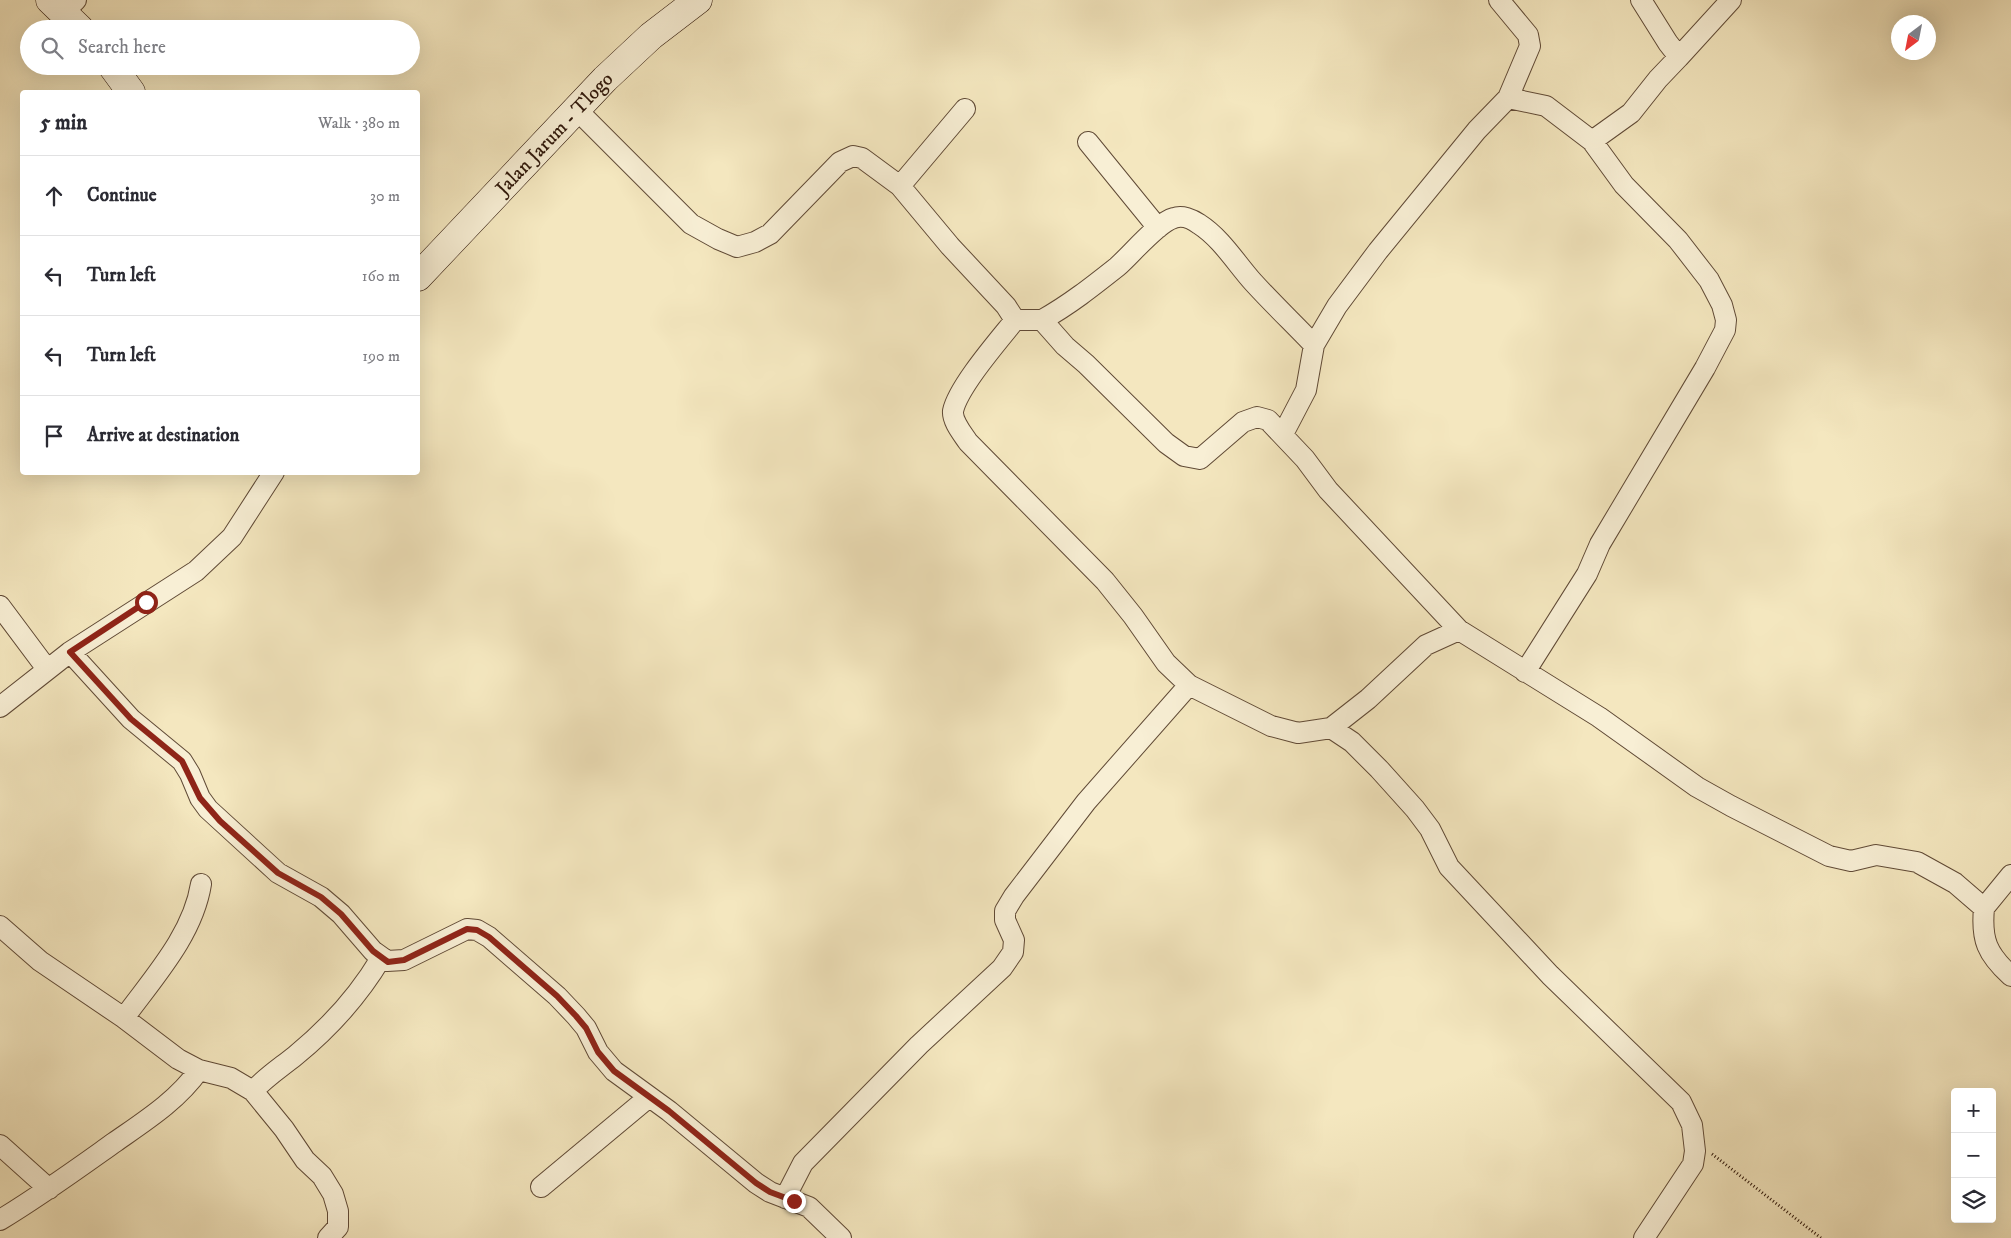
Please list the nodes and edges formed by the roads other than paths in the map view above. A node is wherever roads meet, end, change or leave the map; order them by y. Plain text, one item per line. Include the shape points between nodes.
1 (698, 0) edge
2 (1499, 0) edge
3 (1641, 0) edge
4 (1731, 0) edge
5 (1679, 57) junction
6 (119, 75) edge
7 (130, 90) edge
8 (1508, 98) junction
9 (966, 109) dead end
10 (577, 110) junction
11 (1088, 142) dead end
12 (1592, 142) junction
13 (900, 186) junction
14 (1158, 228) junction
15 (420, 275) edge
16 (1015, 320) junction
17 (1042, 320) junction
18 (1314, 345) junction
19 (1283, 434) junction
20 (272, 475) edge
21 (0, 606) edge
22 (1459, 630) junction
23 (70, 652) junction
24 (48, 669) junction
25 (1525, 672) junction
26 (1189, 684) junction
27 (0, 707) edge
28 (1331, 728) junction
29 (2011, 875) edge
30 (201, 884) dead end
31 (1984, 908) junction
32 (0, 926) edge
33 (381, 958) junction
34 (2011, 976) edge
35 (124, 1018) junction
36 (199, 1070) junction
37 (253, 1091) junction
38 (649, 1096) junction
39 (0, 1145) edge
40 (541, 1187) dead end
41 (49, 1188) junction
42 (785, 1198) junction
43 (0, 1220) edge
44 (328, 1238) edge
45 (841, 1238) edge
46 (1644, 1238) edge

1 - 10 street, Jalan Jarum - Tlogo via 651,36
2 - 8 street via 1528,35 1530,46
3 - 5 street
4 - 5 street
5 - 12 street via 1631,113
6 - 7 street
8 - 12 street via 1546,106
8 - 18 street via 1378,251 1337,306
9 - 13 street
10 - 13 street via 691,224 737,247 770,234 840,162 853,156 862,158
10 - 15 street, Jalan Jarum - Tlogo
11 - 14 street
12 - 25 street via 1624,185 1678,240 1709,280 1722,305 1725,330 1600,544 1587,574
13 - 16 street
14 - 17 street via 1097,283
14 - 18 street via 1172,218 1182,217 1199,224
16 - 17 street
16 - 26 street via 961,391 953,412 958,427 968,442 1105,581 1166,663
17 - 19 street via 1166,443 1184,456 1200,459 1243,422 1257,417 1268,420
18 - 19 street via 1306,390
19 - 22 street via 1328,490
20 - 23 street via 232,537 209,560
21 - 24 street
22 - 25 street
22 - 28 street via 1426,645 1368,699
23 - 24 street
23 - 33 street via 131,719 182,761 208,809 278,873 321,897 341,914
24 - 27 street
25 - 31 street via 1599,717 1697,787 1770,827 1829,856 1852,861 1876,856 1917,862 1955,883
26 - 28 street via 1270,726 1298,733
26 - 42 street via 1086,802 1014,896 1005,911 1004,920 1014,940 1012,952 1002,968 919,1045 802,1163
28 - 46 street via 1359,749 1415,809 1430,829 1449,867 1550,975 1681,1102 1692,1125 1692,1164
29 - 31 street
30 - 35 street via 193,916 164,964
31 - 34 street via 1982,930 1988,947 1997,963
32 - 35 street via 40,961
33 - 37 street via 359,991 332,1021
33 - 38 street via 388,962 404,960 467,929 477,930 557,996 586,1028 598,1052 614,1071
35 - 36 street via 178,1059
36 - 37 street via 231,1078
36 - 41 street via 189,1084 155,1113
37 - 44 street via 333,1194 338,1227
38 - 40 street
38 - 42 street via 756,1183
39 - 41 street
41 - 43 street
42 - 45 street via 809,1206

